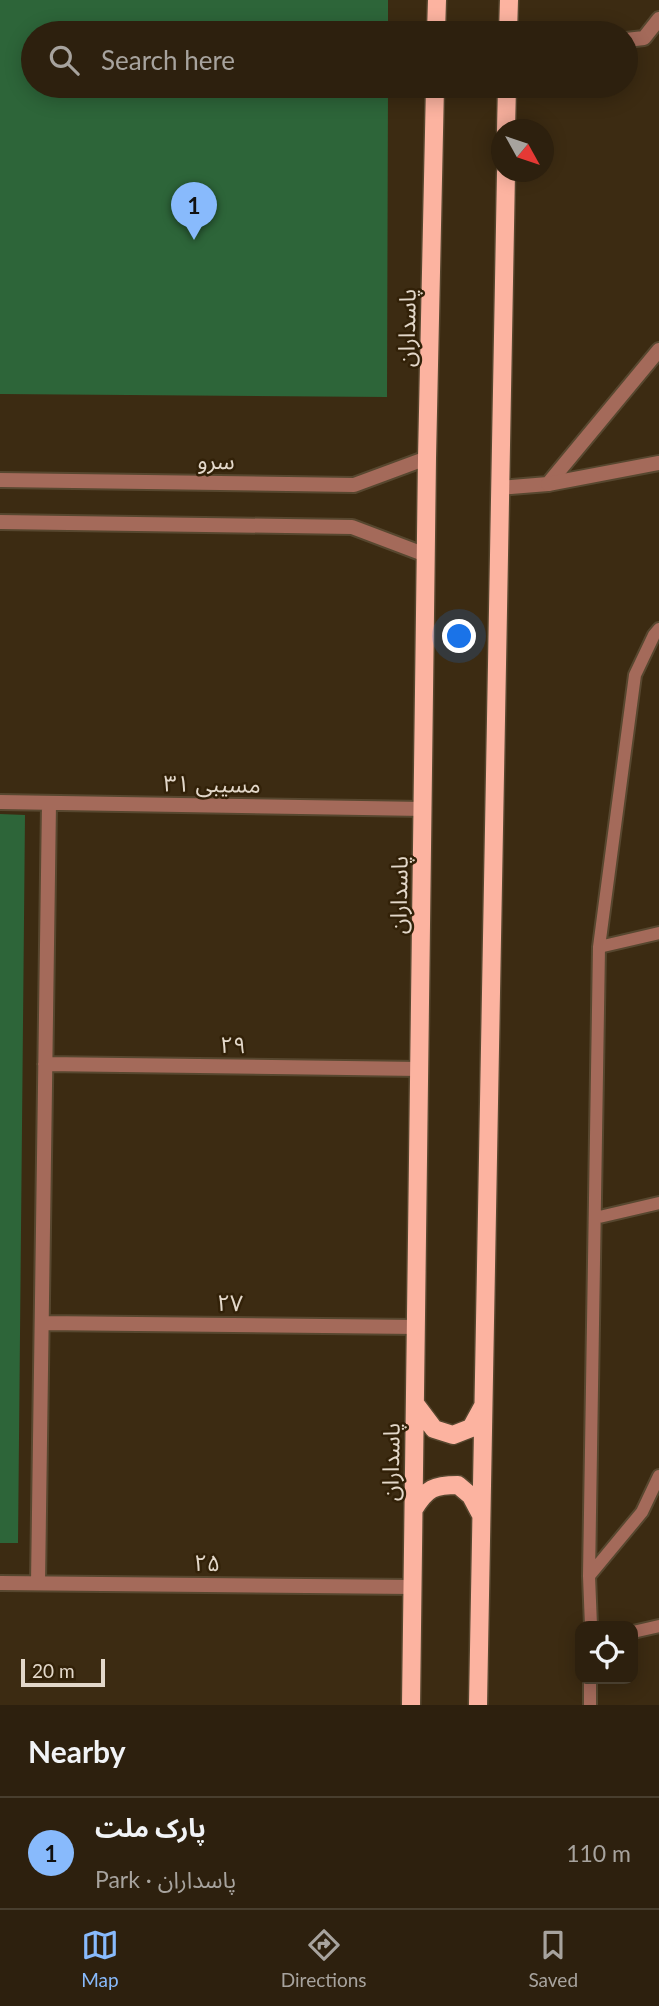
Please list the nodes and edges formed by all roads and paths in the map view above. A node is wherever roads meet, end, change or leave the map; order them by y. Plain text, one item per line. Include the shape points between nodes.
1 (437, 0) edge
2 (509, 0) edge
3 (659, 19) edge
4 (436, 21) edge
5 (508, 21) edge
6 (638, 39) edge
7 (435, 98) edge
8 (507, 98) edge
9 (506, 119) edge
10 (506, 182) edge
11 (659, 350) edge
12 (427, 458) junction
13 (659, 463) edge
14 (0, 480) edge
15 (548, 484) junction
16 (500, 488) junction
17 (0, 522) edge
18 (426, 555) junction
19 (659, 629) edge
20 (0, 802) edge
21 (49, 803) junction
22 (424, 809) junction
23 (659, 933) edge
24 (599, 947) junction
25 (46, 1064) junction
26 (420, 1069) junction
27 (659, 1203) edge
28 (595, 1218) junction
29 (42, 1323) junction
30 (417, 1327) junction
31 (484, 1404) junction
32 (416, 1405) junction
33 (659, 1476) edge
34 (415, 1509) junction
35 (482, 1516) junction
36 (589, 1576) junction
37 (0, 1583) edge
38 (38, 1583) junction
39 (413, 1587) junction
40 (591, 1621) edge
41 (659, 1626) edge
42 (638, 1631) edge
43 (590, 1684) edge
44 (411, 1705) edge
45 (478, 1705) edge
46 (590, 1705) edge

1 - 4 main road
2 - 5 main road
3 - 6 street via 644,38
7 - 12 main road, پاسداران
8 - 9 main road
10 - 16 main road
11 - 15 street
12 - 14 street, سرو via 354,485
12 - 18 main road, پاسداران
13 - 15 street
15 - 16 street
16 - 31 main road
17 - 18 street via 352,527
18 - 22 main road, پاسداران
19 - 24 lane via 635,675
20 - 21 street, ۳۱ مسیبی
21 - 22 street, ۳۱ مسیبی
21 - 25 street
22 - 26 main road, پاسداران
23 - 24 lane
24 - 28 lane
25 - 26 street, ۲۹
25 - 29 street
26 - 30 main road, پاسداران
27 - 28 lane
28 - 36 lane
29 - 30 street, ۲۷
29 - 38 street
30 - 32 main road, پاسداران
31 - 32 main road via 471,1428 453,1435 434,1429
31 - 35 main road
32 - 34 main road, پاسداران
33 - 36 lane via 642,1512
34 - 35 main road via 423,1495 437,1485 458,1485 471,1496
34 - 39 main road, پاسداران
35 - 45 main road
36 - 40 lane
37 - 38 street, ۲۵
38 - 39 street, ۲۵
39 - 44 main road, پاسداران
41 - 42 lane
43 - 46 lane

